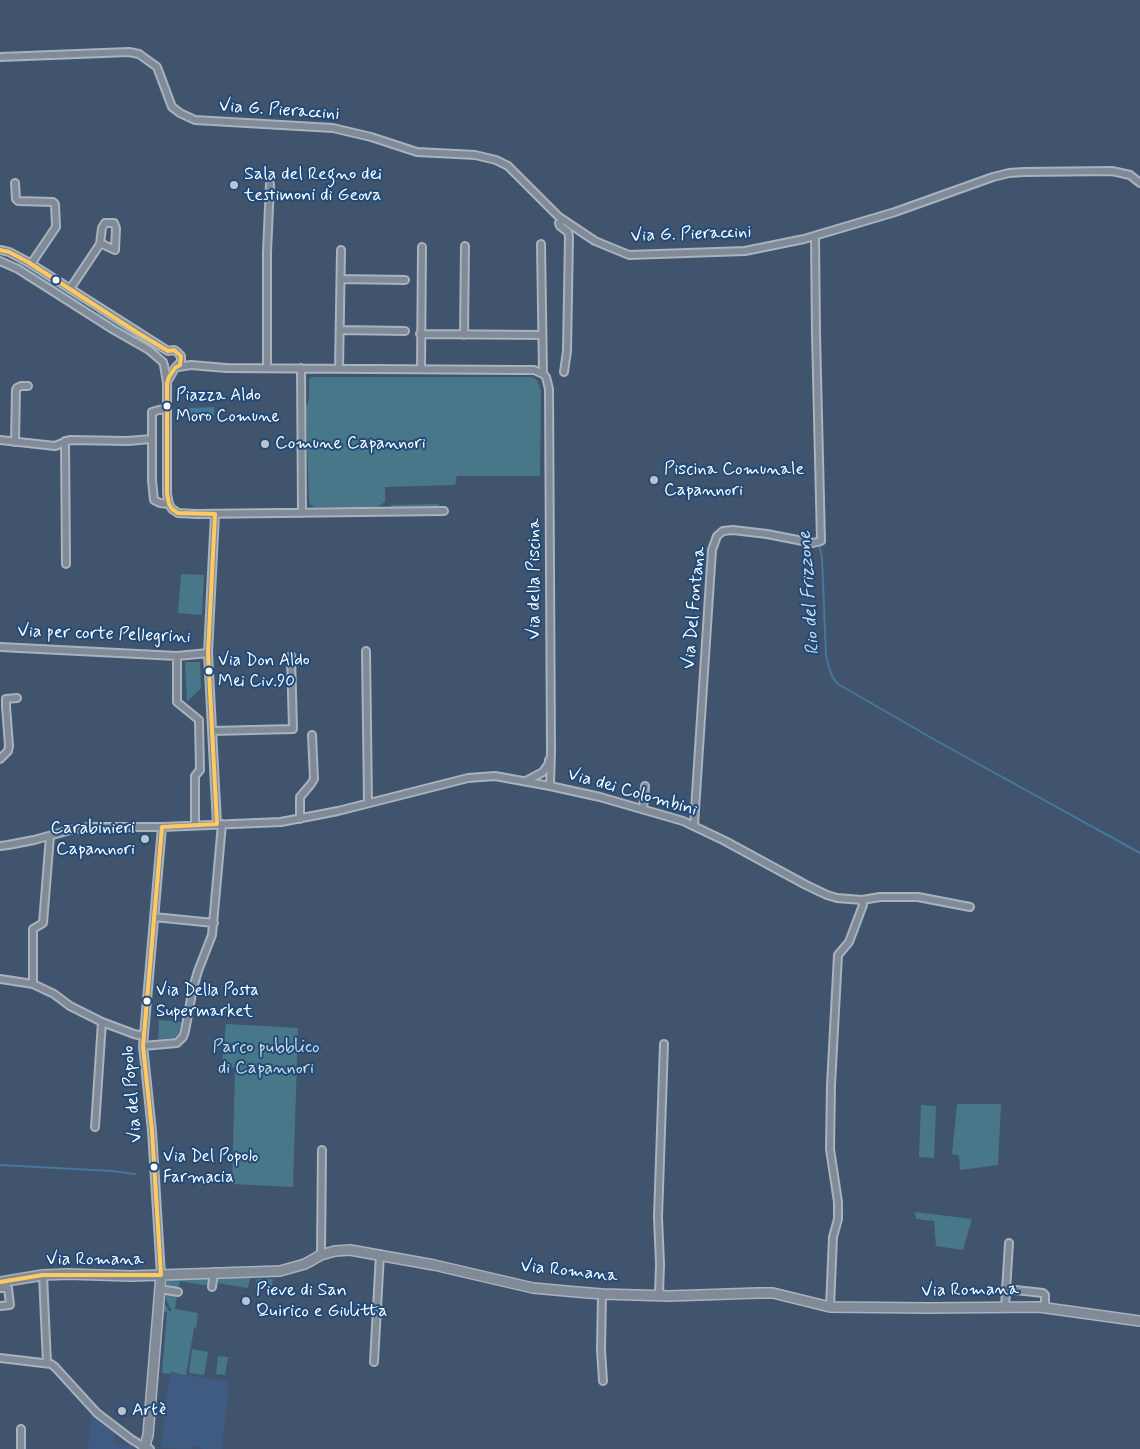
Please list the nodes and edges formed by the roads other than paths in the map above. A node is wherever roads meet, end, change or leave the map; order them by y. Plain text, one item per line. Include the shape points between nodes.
1 (0, 57) edge
2 (15, 183) dead end
3 (1140, 183) edge
4 (270, 184) dead end
5 (562, 220) junction
6 (816, 236) junction
7 (100, 243) dead end
8 (541, 244) dead end
9 (465, 246) dead end
10 (422, 247) dead end
11 (0, 250) edge
12 (341, 250) dead end
13 (14, 254) junction
14 (0, 261) edge
15 (8, 264) junction
16 (31, 264) junction
17 (341, 279) junction
18 (405, 280) dead end
19 (70, 289) junction
20 (340, 330) junction
21 (405, 331) dead end
22 (420, 334) junction
23 (464, 335) junction
24 (542, 335) junction
25 (168, 351) junction
26 (181, 356) junction
27 (164, 363) junction
28 (199, 366) junction
29 (176, 368) junction
30 (267, 368) junction
31 (301, 368) junction
32 (339, 369) junction
33 (421, 369) junction
34 (564, 372) dead end
35 (543, 374) junction
36 (167, 383) junction
37 (28, 386) dead end
38 (167, 409) junction
39 (151, 439) junction
40 (0, 440) edge
41 (65, 441) junction
42 (15, 442) junction
43 (169, 504) junction
44 (444, 511) dead end
45 (302, 513) junction
46 (215, 514) junction
47 (66, 564) dead end
48 (0, 647) edge
49 (366, 651) dead end
50 (208, 653) junction
51 (178, 656) junction
52 (291, 656) dead end
53 (17, 698) dead end
54 (212, 731) junction
55 (312, 735) dead end
56 (551, 751) junction
57 (0, 759) edge
58 (526, 781) junction
59 (550, 786) junction
60 (645, 786) dead end
61 (368, 803) junction
62 (644, 809) junction
63 (300, 819) junction
64 (220, 824) junction
65 (694, 825) junction
66 (195, 826) junction
67 (162, 828) junction
68 (50, 836) junction
69 (0, 846) edge
70 (862, 900) junction
71 (970, 907) dead end
72 (154, 917) junction
73 (214, 923) junction
74 (0, 979) edge
75 (33, 984) junction
76 (102, 1022) junction
77 (144, 1036) junction
78 (664, 1044) dead end
79 (143, 1046) junction
80 (95, 1128) dead end
81 (322, 1150) dead end
82 (1009, 1242) dead end
83 (380, 1254) junction
84 (321, 1255) junction
85 (214, 1272) junction
86 (44, 1275) junction
87 (161, 1275) junction
88 (0, 1282) edge
89 (212, 1286) dead end
90 (0, 1288) edge
91 (160, 1289) junction
92 (1006, 1290) junction
93 (178, 1292) dead end
94 (602, 1294) junction
95 (659, 1295) junction
96 (0, 1306) edge
97 (830, 1307) junction
98 (1005, 1307) junction
99 (1045, 1308) junction
100 (1140, 1321) edge
101 (0, 1358) edge
102 (374, 1362) dead end
103 (47, 1363) junction
104 (604, 1381) dead end
105 (21, 1429) dead end
106 (146, 1448) edge
107 (21, 1449) edge

1 - 5 street, Via G. Pieraccini via 139,54 157,67 172,107 195,120 333,128 417,152 475,155 496,160 508,166
2 - 16 street via 18,201 55,204 56,228
3 - 6 street, Via G. Pieraccini via 1130,175 1112,172 1009,173
4 - 30 street
5 - 6 street, Via G. Pieraccini via 595,241 629,255 745,251
5 - 34 street via 559,224 569,237
6 - 65 street, Via Del Fontana via 822,532 818,542 733,530 723,531 717,536 712,550
7 - 19 street
8 - 24 street, Via della Piscina
9 - 23 street
10 - 22 street
11 - 13 street
12 - 17 street
13 - 15 street
13 - 16 street
14 - 15 street
15 - 27 street via 149,350
16 - 19 street
17 - 18 street
17 - 20 street
19 - 25 street
20 - 21 street
20 - 32 street
22 - 23 street
22 - 33 street
23 - 24 street
24 - 35 street, Via della Piscina
25 - 26 street via 174,350
25 - 27 street
26 - 28 street
26 - 29 street
27 - 29 street via 169,368
27 - 36 street
28 - 29 street
28 - 30 street
29 - 36 street
30 - 31 street
31 - 32 street
31 - 45 street
32 - 33 street
33 - 35 street via 534,370
35 - 56 street, Via della Piscina via 549,389
36 - 38 street
37 - 42 street via 16,390
38 - 39 street via 152,412
38 - 43 street
39 - 41 street
39 - 43 street via 152,496 154,500
40 - 42 street
41 - 42 street via 54,446
41 - 47 street
43 - 46 street via 178,513
44 - 45 street
45 - 46 street
46 - 50 street
48 - 51 street, Via per corte Pellegrini
49 - 61 street
50 - 51 street, Via per corte Pellegrini
50 - 54 street
51 - 66 street via 177,702 199,720 200,770 195,776
52 - 54 street via 292,729
53 - 57 street via 6,699 9,746
54 - 64 street
55 - 63 street via 314,779 300,797
56 - 58 street via 543,772
56 - 59 street, Via della Piscina
58 - 59 street, Via dei Colombini
58 - 61 street, Via dei Colombini via 480,776
59 - 62 street, Via dei Colombini
60 - 62 street
61 - 63 street, Via dei Colombini
62 - 65 street, Via dei Colombini
63 - 64 street, Via dei Colombini
64 - 66 street, Via dei Colombini
64 - 73 street
65 - 70 street, Via dei Colombini via 826,895
66 - 67 street, Via dei Colombini
67 - 68 street, Via dei Colombini via 90,827
67 - 72 street
68 - 69 street, Via dei Colombini
68 - 75 street via 44,923 33,930
70 - 71 street, Via dei Colombini via 918,897
70 - 97 street via 849,942 838,955 830,1084 830,1149 838,1219 833,1237
72 - 73 street
72 - 77 street
73 - 79 street via 193,988 183,1037 177,1043
74 - 75 street, Via del Popolo
75 - 76 street, Via del Popolo
76 - 77 street, Via del Popolo
76 - 80 street
77 - 79 street, Via del Popolo
78 - 95 street via 658,1217
79 - 87 street, Via del Popolo
81 - 84 street
82 - 92 street
83 - 84 street, Via Romana via 342,1250
83 - 94 street, Via Romana via 533,1288
83 - 102 street
84 - 85 street, Via Romana via 305,1264 280,1271
85 - 87 street, Via Romana
85 - 89 street
86 - 87 street, Via Romana
86 - 88 street, Via Romana
86 - 103 street
87 - 91 street
90 - 96 street via 8,1288 10,1306
91 - 93 street
91 - 106 street
92 - 98 street
92 - 99 street via 1043,1293
94 - 95 street, Via Romana
94 - 104 street
95 - 97 street, Via Romana via 773,1294
97 - 98 street, Via Romana
98 - 99 street, Via Romana
99 - 100 street, Via Romana
101 - 103 street
103 - 106 street via 55,1367 97,1413
105 - 107 street

